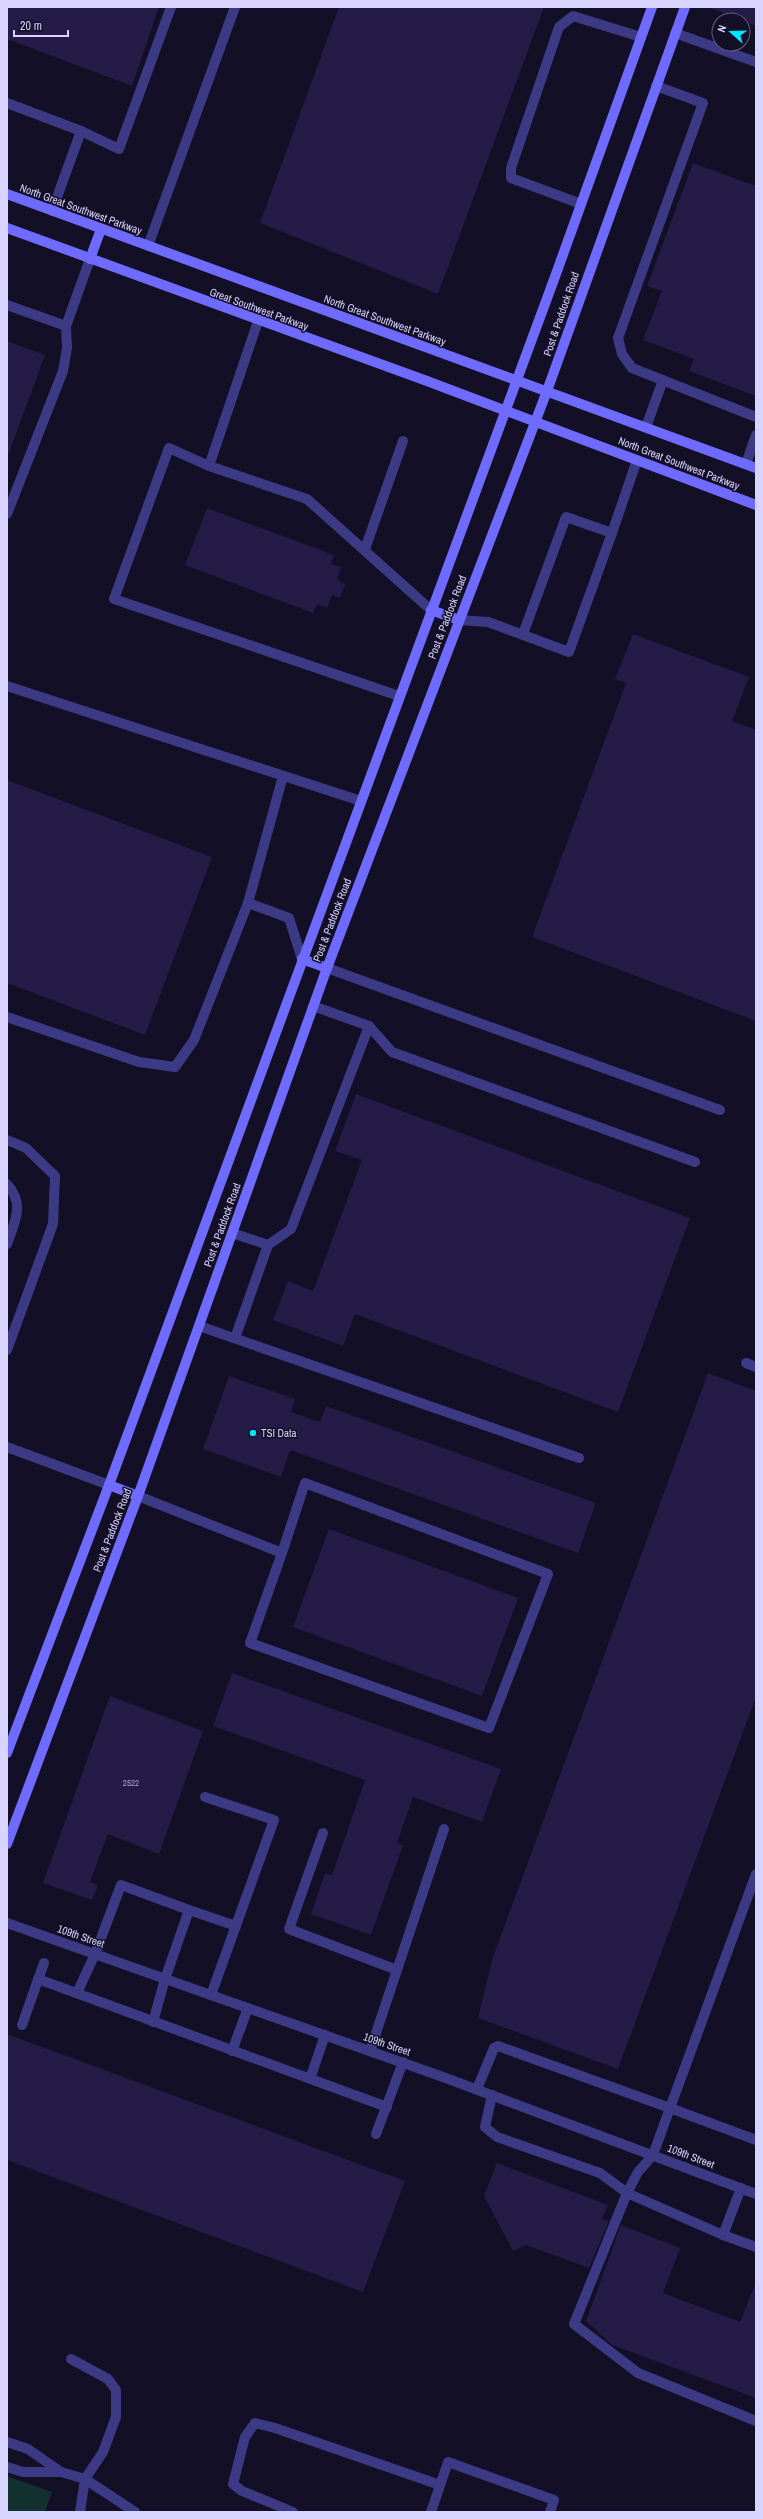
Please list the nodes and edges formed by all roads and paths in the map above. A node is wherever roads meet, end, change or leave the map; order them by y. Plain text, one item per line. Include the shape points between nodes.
1 (171, 7) edge
2 (236, 7) edge
3 (652, 7) edge
4 (685, 7) edge
5 (675, 33) junction
6 (641, 37) junction
7 (756, 62) edge
8 (656, 86) junction
9 (7, 103) edge
10 (81, 131) junction
11 (7, 194) edge
12 (581, 204) junction
13 (52, 211) junction
14 (7, 228) edge
15 (101, 229) junction
16 (148, 246) junction
17 (90, 259) junction
18 (7, 305) edge
19 (258, 321) junction
20 (66, 326) junction
21 (516, 379) junction
22 (663, 380) junction
23 (547, 391) junction
24 (504, 410) junction
25 (756, 417) edge
26 (535, 422) junction
27 (646, 427) junction
28 (756, 435) edge
29 (403, 440) dead end
30 (637, 460) junction
31 (746, 464) junction
32 (209, 466) junction
33 (756, 468) edge
34 (756, 505) edge
35 (7, 514) edge
36 (612, 533) junction
37 (365, 550) junction
38 (431, 610) junction
39 (459, 620) junction
40 (523, 634) junction
41 (7, 686) edge
42 (399, 696) junction
43 (283, 776) junction
44 (361, 801) junction
45 (248, 903) junction
46 (302, 959) junction
47 (327, 968) junction
48 (313, 1006) junction
49 (7, 1017) edge
50 (369, 1026) junction
51 (720, 1110) dead end
52 (7, 1140) edge
53 (695, 1162) dead end
54 (7, 1184) edge
55 (232, 1233) junction
56 (7, 1244) edge
57 (268, 1245) junction
58 (199, 1326) junction
59 (235, 1338) junction
60 (7, 1350) edge
61 (746, 1363) dead end
62 (756, 1367) edge
63 (7, 1446) edge
64 (579, 1458) dead end
65 (109, 1485) junction
66 (138, 1496) junction
67 (282, 1553) junction
68 (7, 1753) edge
69 (205, 1797) dead end
70 (444, 1829) dead end
71 (323, 1833) dead end
72 (7, 1844) edge
73 (756, 1874) edge
74 (189, 1910) junction
75 (7, 1923) edge
76 (236, 1926) junction
77 (96, 1954) junction
78 (44, 1963) dead end
79 (397, 1970) junction
80 (38, 1979) junction
81 (165, 1979) junction
82 (77, 1993) junction
83 (211, 1995) junction
84 (248, 2008) junction
85 (153, 2022) junction
86 (22, 2025) dead end
87 (325, 2035) junction
88 (232, 2051) junction
89 (370, 2051) junction
90 (403, 2062) junction
91 (310, 2079) junction
92 (477, 2090) junction
93 (492, 2095) junction
94 (387, 2107) junction
95 (670, 2108) junction
96 (376, 2134) dead end
97 (756, 2140) edge
98 (653, 2155) junction
99 (741, 2188) junction
100 (627, 2193) junction
101 (756, 2194) edge
102 (723, 2235) junction
103 (756, 2247) edge
104 (71, 2359) dead end
105 (756, 2421) edge
106 (7, 2442) edge
107 (7, 2467) edge
108 (61, 2472) junction
109 (86, 2479) junction
110 (440, 2485) junction
111 (80, 2512) edge
112 (135, 2512) edge
113 (293, 2512) edge
114 (431, 2512) edge
115 (550, 2512) edge

1 - 10 street via 119,149
2 - 16 street
3 - 6 street, Post & Paddock Road
4 - 5 street, Post & Paddock Road
5 - 7 street
5 - 8 street, Post & Paddock Road
6 - 12 street, Post & Paddock Road
6 - 12 street via 573,16 559,28 511,168 511,178
8 - 22 street via 703,103 618,338 622,354 632,368
8 - 23 street, Post & Paddock Road
9 - 10 street
10 - 13 street
11 - 13 street, North Great Southwest Parkway
12 - 21 street, Post & Paddock Road
13 - 15 street, North Great Southwest Parkway
14 - 17 street, Great Southwest Parkway
15 - 16 street, North Great Southwest Parkway
15 - 17 street
16 - 21 street, North Great Southwest Parkway
17 - 19 street, Great Southwest Parkway
17 - 20 street
18 - 20 street
19 - 24 street, Great Southwest Parkway
19 - 32 street
20 - 35 street via 68,348 62,371
21 - 23 street, North Great Southwest Parkway
21 - 24 street, Post & Paddock Road
22 - 25 street
22 - 27 street
23 - 26 street, Post & Paddock Road
23 - 27 street, North Great Southwest Parkway
24 - 26 street, North Great Southwest Parkway
24 - 38 street, Post & Paddock Road
26 - 30 street, North Great Southwest Parkway
26 - 39 street, Post & Paddock Road
27 - 31 street, North Great Southwest Parkway
28 - 31 street
29 - 37 street
30 - 34 street, North Great Southwest Parkway
30 - 36 street
31 - 33 street, North Great Southwest Parkway
32 - 37 street via 307,499
32 - 42 street via 169,448 114,599
36 - 40 street via 566,516
36 - 40 street via 568,652
37 - 38 street
38 - 39 street
38 - 42 street, Post & Paddock Road
39 - 40 street via 488,622
39 - 47 street, Post & Paddock Road
41 - 43 street
42 - 44 street, Post & Paddock Road
43 - 44 street
43 - 45 street
44 - 46 street, Post & Paddock Road
45 - 46 street via 289,918
45 - 49 street via 194,1040 175,1067 139,1062
46 - 47 street
46 - 65 street, Post & Paddock Road
47 - 48 street, Post & Paddock Road
47 - 51 street
48 - 50 street
48 - 55 street, Post & Paddock Road
50 - 53 street via 392,1052
50 - 57 street via 291,1229
52 - 60 street via 26,1148 55,1176 53,1224
54 - 56 street via 16,1193 18,1212
55 - 57 street
55 - 58 street, Post & Paddock Road
57 - 59 street
58 - 59 street
58 - 66 street, Post & Paddock Road
59 - 64 street
61 - 62 street
63 - 65 street
65 - 66 street
65 - 68 street, Post & Paddock Road
66 - 67 street
66 - 72 street, Post & Paddock Road
67 - 67 street via 305,1483 548,1574 488,1728 250,1643
69 - 76 street via 274,1820
70 - 79 street
71 - 79 street via 289,1929
73 - 95 street
74 - 76 street
74 - 77 street via 121,1885
74 - 81 street
75 - 77 street, 109th Street
76 - 83 street
77 - 81 street, 109th Street
77 - 82 street
78 - 80 street
79 - 89 street
80 - 82 street
80 - 86 street
81 - 83 street, 109th Street
81 - 85 street
82 - 85 street
83 - 84 street, 109th Street
84 - 87 street, 109th Street
84 - 88 street
85 - 88 street
87 - 89 street, 109th Street
87 - 91 street
88 - 91 street
89 - 90 street, 109th Street
90 - 92 street, 109th Street
90 - 94 street
91 - 94 street
92 - 93 street, 109th Street
92 - 95 street via 494,2048 498,2046
93 - 98 street, 109th Street
93 - 100 street via 485,2127 497,2137 600,2173
94 - 96 street
95 - 97 street
95 - 98 street
98 - 99 street, 109th Street
98 - 100 street via 638,2172
99 - 101 street, 109th Street
99 - 102 street
100 - 102 street
100 - 105 street via 574,2324 638,2373
102 - 103 street
104 - 109 street via 108,2379 116,2390 116,2417 103,2452
106 - 108 street via 28,2449
107 - 108 street via 23,2472
108 - 109 street
109 - 111 street
109 - 112 street
110 - 113 street via 275,2428 255,2424 245,2437 233,2484 242,2491
110 - 114 street
110 - 115 street via 448,2462 554,2500

